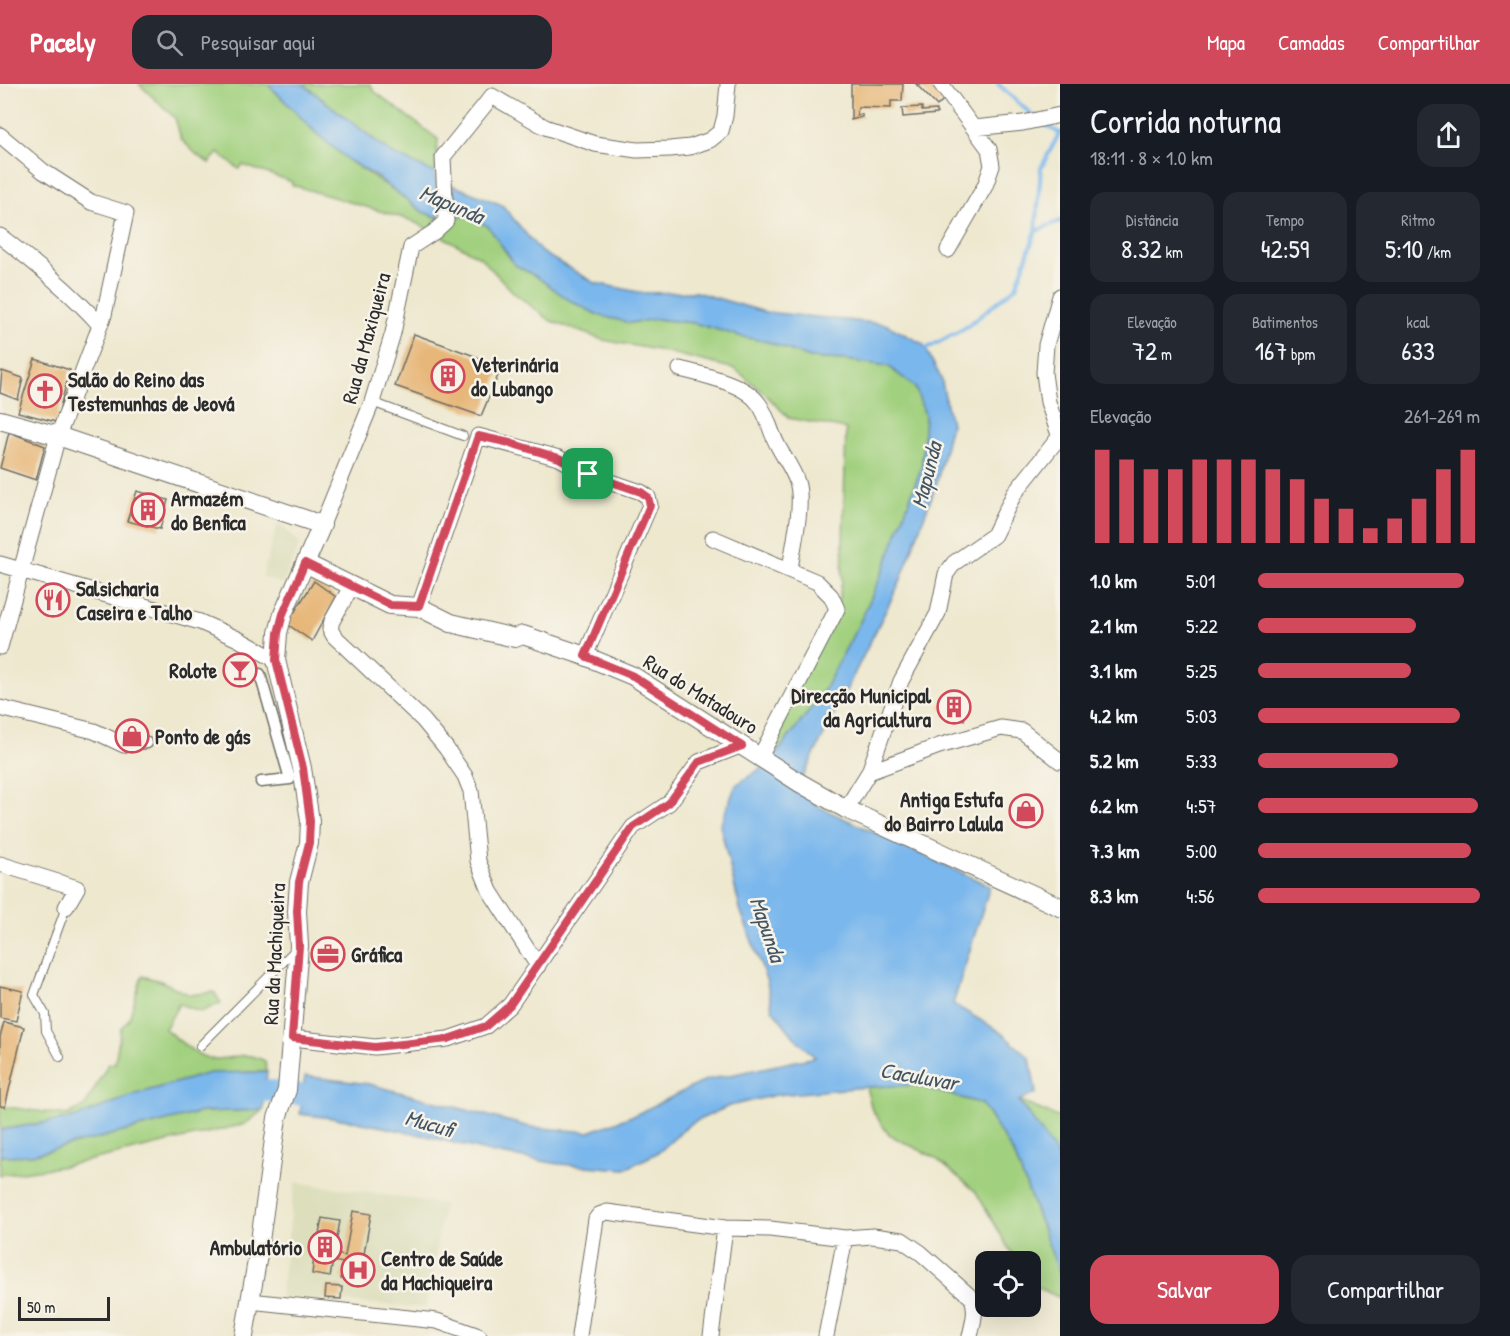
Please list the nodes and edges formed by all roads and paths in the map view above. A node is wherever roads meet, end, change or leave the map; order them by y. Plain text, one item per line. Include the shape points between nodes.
1 (728, 84) edge
2 (941, 84) edge
3 (497, 90) edge
4 (1060, 115) edge
5 (974, 128) junction
6 (0, 135) edge
7 (0, 236) edge
8 (948, 250) dead end
9 (1060, 296) edge
10 (100, 325) junction
11 (680, 369) dead end
12 (372, 402) junction
13 (0, 420) edge
14 (58, 436) junction
15 (463, 436) dead end
16 (1060, 437) edge
17 (342, 479) joint
18 (322, 525) junction
19 (713, 538) dead end
20 (305, 563) junction
21 (0, 564) edge
22 (21, 569) junction
23 (790, 569) junction
24 (351, 587) junction
25 (419, 606) junction
26 (0, 647) edge
27 (585, 656) junction
28 (276, 660) junction
29 (261, 674) dead end
30 (0, 708) edge
31 (147, 743) dead end
32 (124, 746) joint
33 (742, 746) junction
34 (1057, 753) edge
35 (765, 760) junction
36 (869, 772) junction
37 (261, 782) dead end
38 (846, 809) junction
39 (0, 864) edge
40 (66, 907) joint
41 (1060, 907) edge
42 (299, 946) junction
43 (538, 966) junction
44 (292, 1038) junction
45 (200, 1046) dead end
46 (60, 1056) dead end
47 (725, 1228) junction
48 (845, 1238) junction
49 (250, 1301) junction
50 (244, 1336) edge
51 (479, 1336) edge
52 (579, 1336) edge
53 (711, 1336) edge
54 (826, 1336) edge
55 (970, 1336) edge

1 - 3 street via 722,131 710,140 690,147 637,150 595,144 545,127
2 - 5 street
3 - 12 street, Rua da Maxiqueira via 443,157 446,221 411,247 393,333
4 - 5 street
5 - 8 street via 989,149 992,166 985,186
6 - 10 street via 43,171 91,202 126,213
7 - 10 street via 88,310
9 - 16 street via 1046,345 1044,373 1048,402
10 - 14 street
11 - 23 street via 741,389 758,402 798,485
12 - 15 lane
12 - 17 street, Rua da Maxiqueira
13 - 14 street
14 - 18 street
14 - 22 street
16 - 36 street via 1014,494 994,535 954,563 946,574 938,613 901,681
17 - 18 street, Rua da Machiqueira
18 - 20 street, Rua da Machiqueira
19 - 23 street
20 - 24 street, Rua do Matadouro
20 - 28 street, Rua da Machiqueira via 283,614
21 - 22 street
22 - 26 street
22 - 28 street via 200,622
23 - 35 street via 817,582 837,609
24 - 25 street, Rua do Matadouro via 390,605
24 - 43 street via 330,629 342,645 423,720 465,776 471,791 478,861 490,891
25 - 27 street, Rua do Matadouro via 451,623 515,638 523,635
25 - 27 street via 478,436 510,443 559,458 588,474 648,497 650,505
27 - 33 street, Rua do Matadouro via 633,676
28 - 42 street, Rua da Machiqueira via 303,768 310,821 299,882
29 - 37 street via 290,779
30 - 32 street via 94,731
31 - 32 street
33 - 35 street, Rua do Matadouro
33 - 43 street via 699,762 669,803 633,827
34 - 36 street via 1022,731 1001,728
35 - 38 street, Rua do Matadouro
36 - 38 street
38 - 41 street, Rua do Matadouro
39 - 40 street via 77,888
40 - 46 lane via 34,995 45,1014 46,1031
42 - 44 street, Rua da Machiqueira
42 - 45 lane
43 - 44 street via 510,1005 486,1026 448,1039 375,1047
44 - 49 street, Rua da Machiqueira via 287,1090 277,1118
47 - 48 street
47 - 52 street via 607,1212 599,1215
47 - 53 street
48 - 54 street
48 - 55 street via 902,1240 921,1253 972,1298 975,1314
49 - 50 street, Rua da Machiqueira
49 - 51 street via 437,1321

